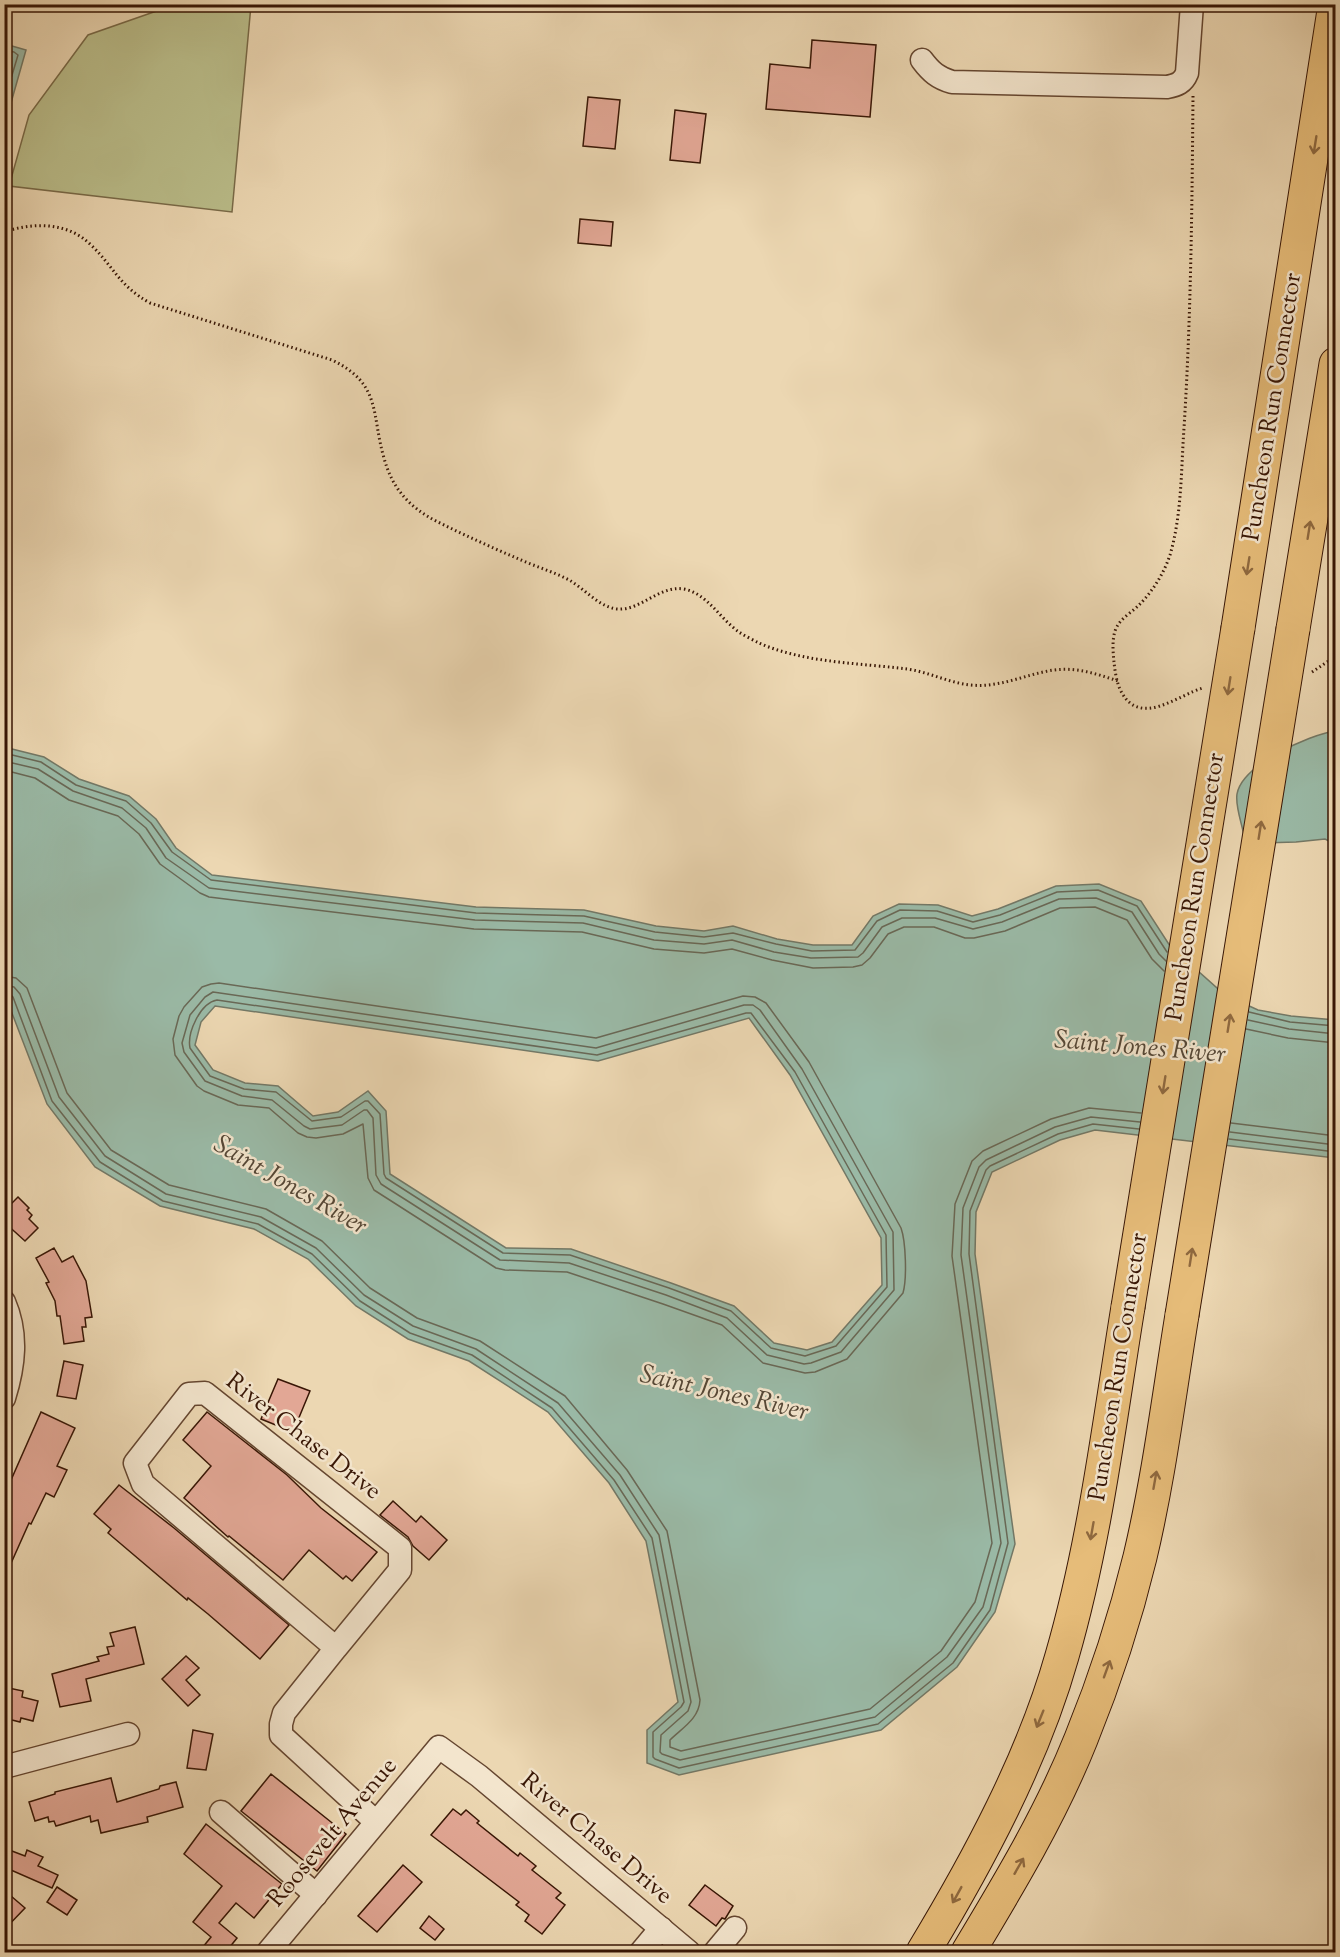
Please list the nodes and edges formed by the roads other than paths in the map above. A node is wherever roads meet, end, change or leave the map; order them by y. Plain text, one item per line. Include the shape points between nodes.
1 (1192, 4) edge
2 (1335, 4) edge
3 (922, 60) dead end
4 (1335, 364) edge
5 (4, 1302) edge
6 (4, 1398) edge
7 (336, 1648) junction
8 (128, 1734) dead end
9 (439, 1747) joint
10 (4, 1767) edge
11 (220, 1812) dead end
12 (376, 1822) junction
13 (316, 1895) junction
14 (735, 1928) dead end
15 (661, 1929) junction
16 (268, 1953) edge
17 (641, 1953) edge
18 (689, 1953) edge
19 (715, 1953) edge
20 (923, 1953) edge
21 (968, 1953) edge

1 - 3 street via 1188,73 1178,85 952,82 930,71
2 -> 20 highway, Puncheon Run Connector, bridge via 1087,1560 1062,1658 1039,1722 991,1830
21 -> 4 highway, bridge via 1032,1844 1081,1740 1140,1557
5 - 6 street via 13,1329 14,1358
7 - 7 street, River Chase Drive via 143,1484 135,1463 189,1394 205,1393 400,1548 400,1570
7 - 12 street, River Chase Drive via 284,1713 281,1736
8 - 10 street
9 - 12 street, Roosevelt Avenue
9 - 15 street, River Chase Drive
11 - 13 street
12 - 13 street, Roosevelt Avenue
13 - 16 street, Roosevelt Avenue
14 - 19 street
15 - 17 street, River Chase Drive
15 - 18 street, River Chase Drive

